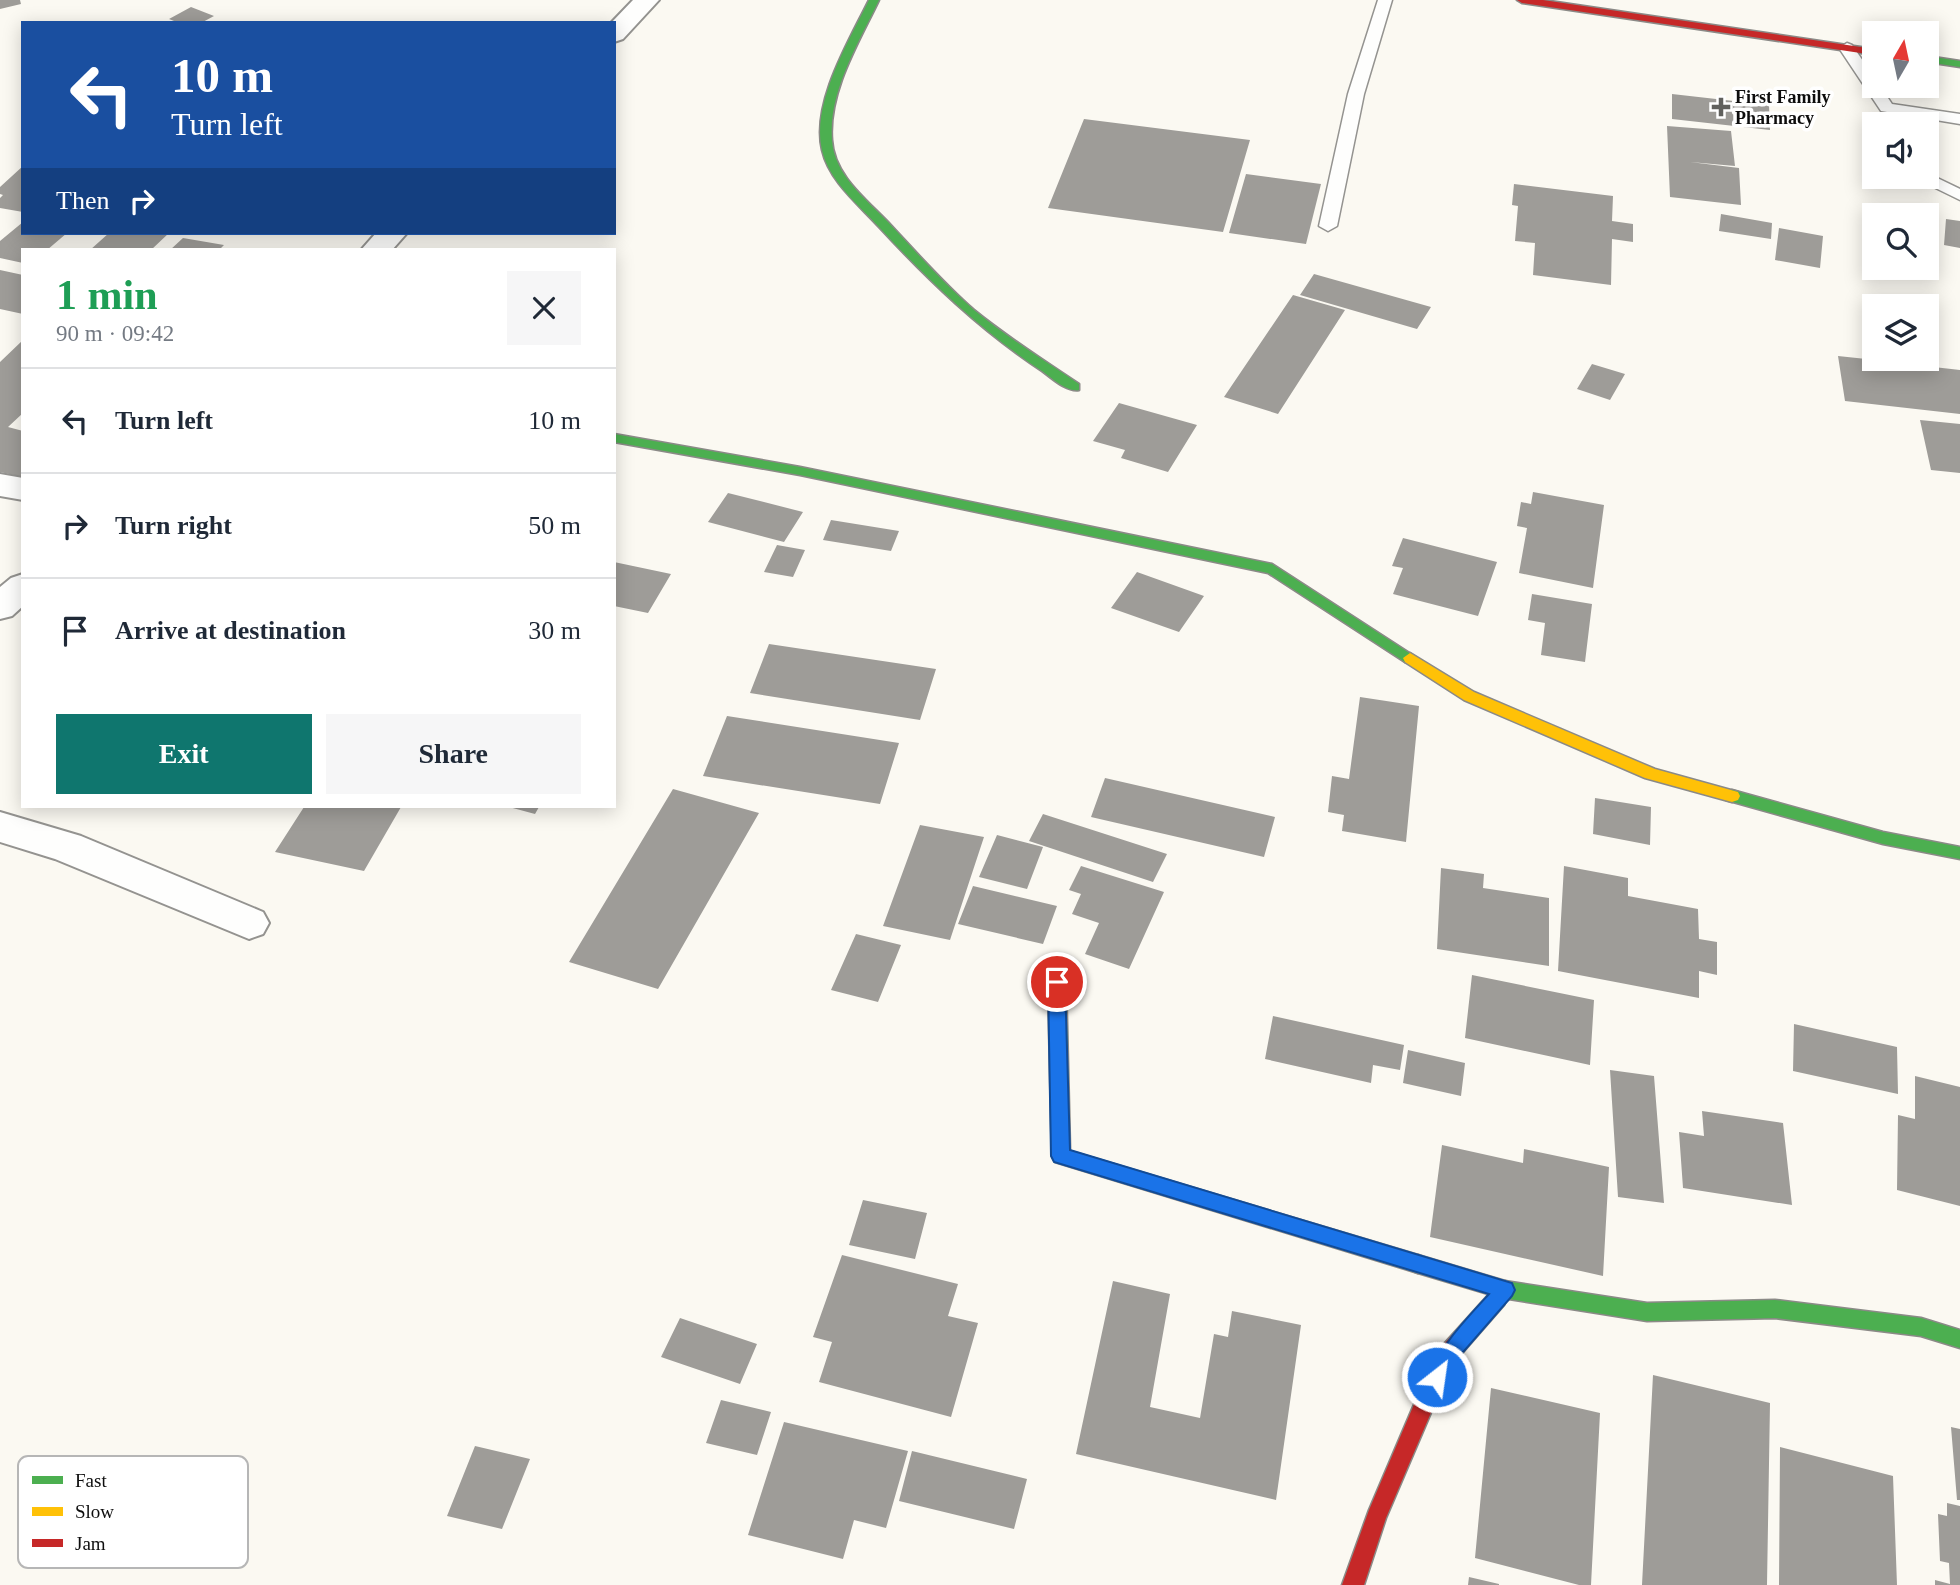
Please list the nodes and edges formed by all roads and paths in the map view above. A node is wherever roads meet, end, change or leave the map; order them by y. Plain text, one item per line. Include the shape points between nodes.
1 (648, 0) edge
2 (874, 0) edge
3 (1385, 0) edge
4 (1522, 0) edge
5 (616, 32) edge
6 (1847, 48) junction
7 (1862, 50) edge
8 (1939, 61) edge
9 (1960, 64) edge
10 (1887, 108) junction
11 (1889, 112) edge
12 (1960, 119) edge
13 (1939, 185) edge
14 (1960, 195) edge
15 (1328, 226) dead end
16 (391, 235) edge
17 (378, 248) edge
18 (1074, 387) dead end
19 (616, 438) edge
20 (0, 485) edge
21 (21, 489) edge
22 (21, 588) edge
23 (0, 607) edge
24 (0, 827) edge
25 (1960, 853) edge
26 (249, 923) dead end
27 (1057, 982) dead end
28 (1505, 1290) junction
29 (1960, 1339) edge
30 (1353, 1585) edge

1 - 5 street
2 - 18 street via 848,58 828,123 826,142 836,167 940,285 998,335
3 - 15 lane via 1356,94
4 - 6 street
6 - 7 street
6 - 10 lane
8 - 9 street
10 - 11 lane
10 - 12 lane
13 - 14 lane
16 - 17 street
19 - 25 street via 800,471 1272,569 1469,696 1651,774 1883,838
20 - 21 street
22 - 23 street
24 - 26 street via 67,847
27 - 28 street via 1060,1156
28 - 29 street via 1647,1311 1775,1309 1920,1327
28 - 30 street via 1450,1352 1376,1517

